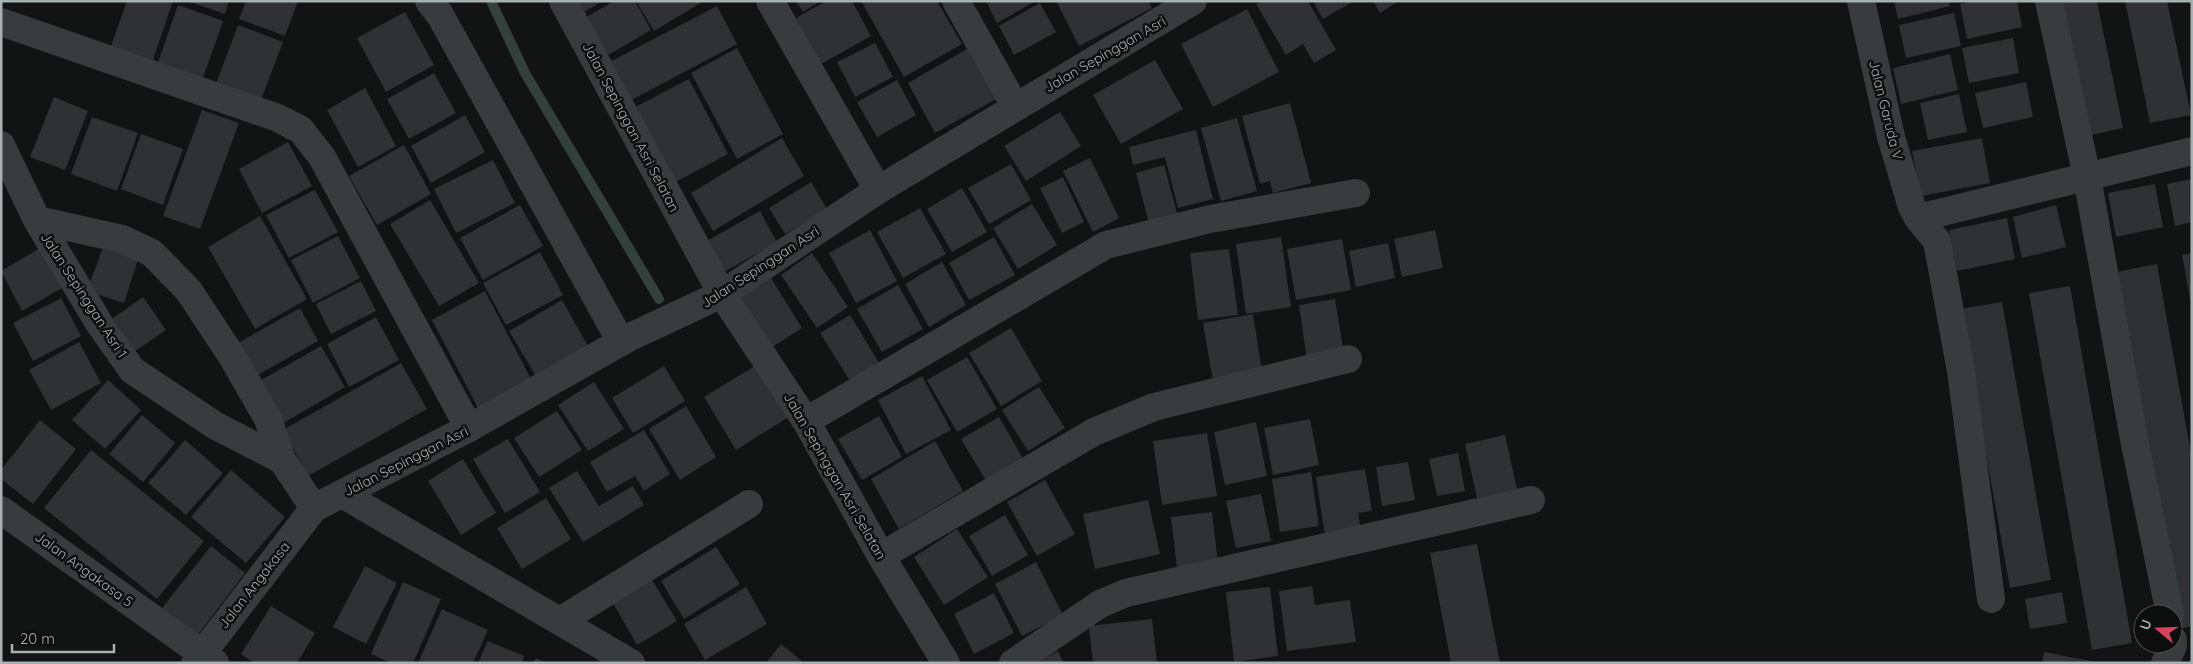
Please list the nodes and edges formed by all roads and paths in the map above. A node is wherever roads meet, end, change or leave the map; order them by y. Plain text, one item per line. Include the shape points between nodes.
1 (429, 1) edge
2 (563, 1) edge
3 (770, 1) edge
4 (956, 1) edge
5 (1193, 1) edge
6 (1861, 1) edge
7 (2049, 1) edge
8 (1161, 10) edge
9 (1, 22) edge
10 (1015, 106) junction
11 (1, 145) edge
12 (2192, 151) edge
13 (2087, 177) junction
14 (878, 190) junction
15 (1356, 192) dead end
16 (1918, 218) junction
17 (37, 220) junction
18 (712, 300) junction
19 (626, 340) junction
20 (1348, 359) dead end
21 (806, 421) junction
22 (469, 428) junction
23 (282, 460) junction
24 (342, 494) junction
25 (1531, 500) dead end
26 (749, 504) dead end
27 (314, 508) junction
28 (1, 510) edge
29 (882, 556) junction
30 (1991, 599) dead end
31 (2168, 604) edge
32 (560, 622) junction
33 (203, 660) edge
34 (631, 663) edge
35 (946, 663) edge
36 (1013, 663) edge

1 - 19 street
2 - 18 street, Jalan Sepinggan Asri Selatan
3 - 14 street
4 - 10 street
5 - 8 street, Jalan Sepinggan Asri
6 - 16 street, Jalan Garuda V via 1891,137
7 - 13 street
8 - 10 street, Jalan Sepinggan Asri
9 - 22 street via 278,118 301,130 322,157
10 - 14 street, Jalan Sepinggan Asri
11 - 17 street, Jalan Sepinggan Asri 1
12 - 13 street
13 - 16 street
13 - 31 street via 2134,439
14 - 18 street, Jalan Sepinggan Asri
15 - 21 street via 1210,219 1106,245
16 - 30 street, Jalan Garuda V via 1937,241 1961,371
17 - 23 street, Jalan Sepinggan Asri 1 via 99,323 132,370 216,426
17 - 23 street via 122,239 152,253 188,291 233,358 268,419
18 - 19 street, Jalan Sepinggan Asri
18 - 21 street, Jalan Sepinggan Asri Selatan
19 - 22 street, Jalan Sepinggan Asri
20 - 29 street via 1154,407 1102,428
21 - 29 street, Jalan Sepinggan Asri Selatan
22 - 24 street, Jalan Sepinggan Asri
23 - 27 street, Jalan Sepinggan Asri 1
24 - 27 street, Jalan Sepinggan Asri
24 - 32 street
25 - 36 street via 1126,594 1100,604
26 - 32 street
27 - 33 street, Jalan Angakasa
28 - 33 street, Jalan Angakasa 5
29 - 35 street, Jalan Sepinggan Asri Selatan
32 - 34 street

